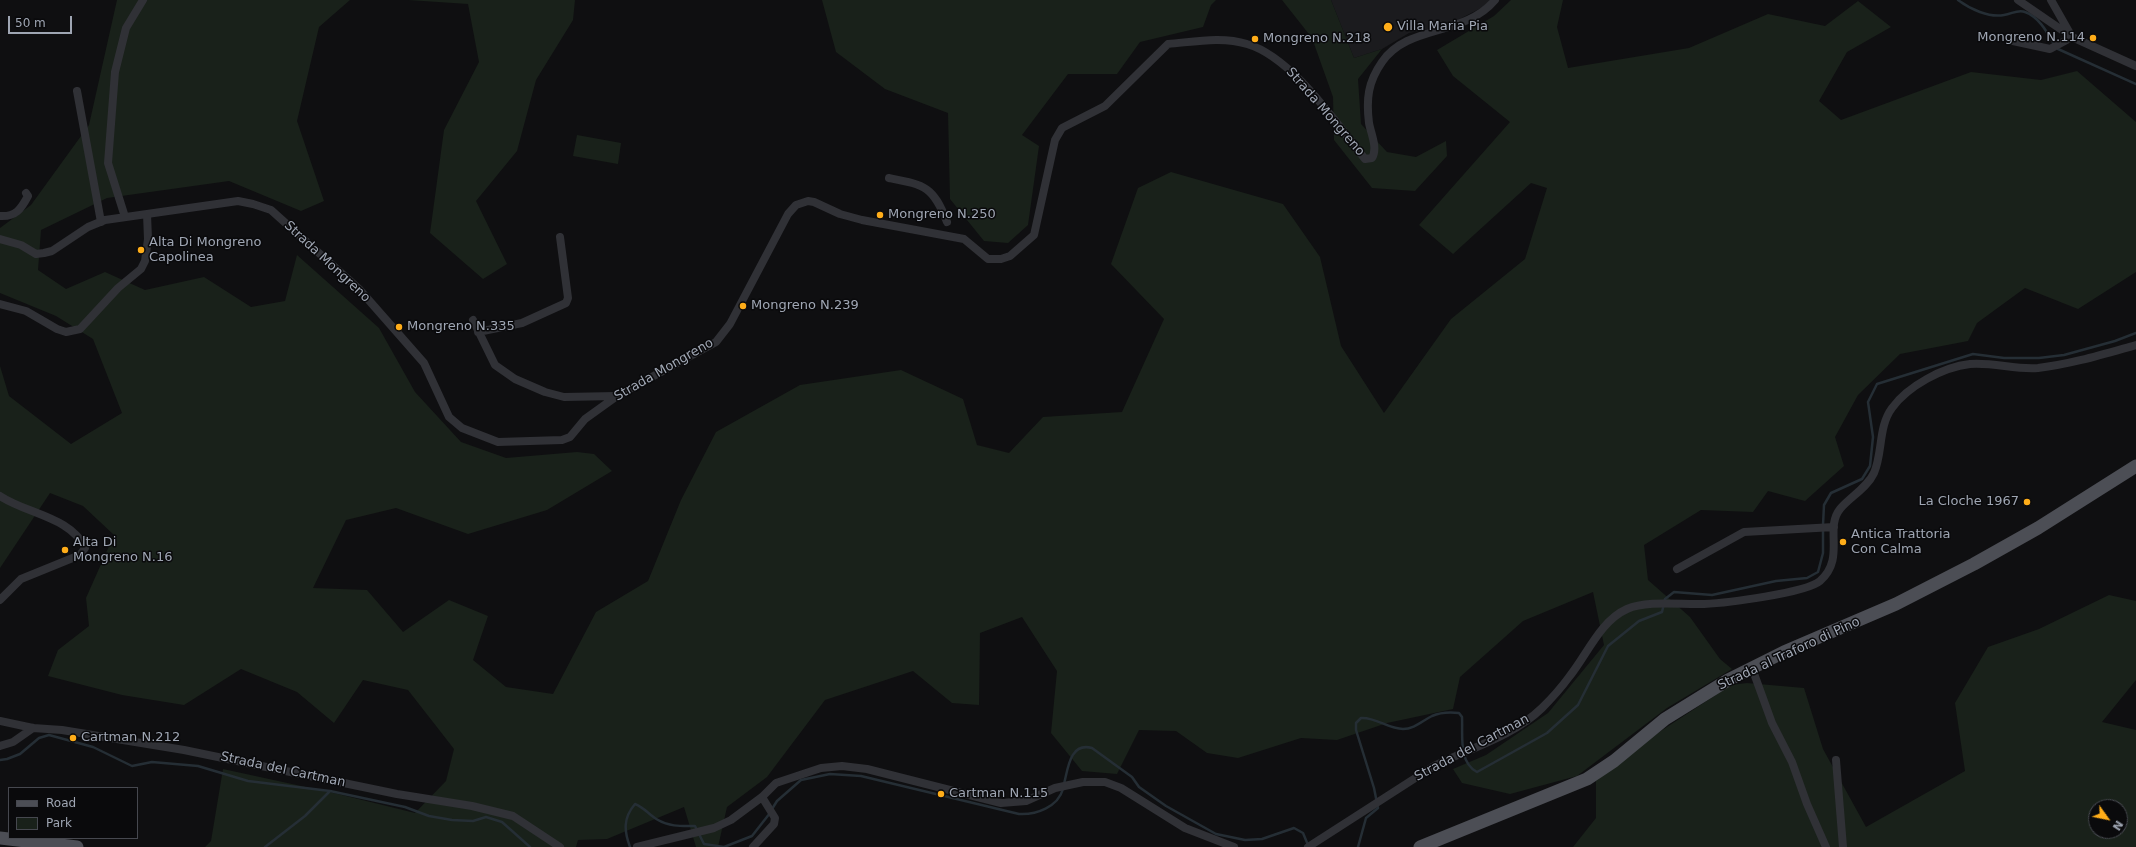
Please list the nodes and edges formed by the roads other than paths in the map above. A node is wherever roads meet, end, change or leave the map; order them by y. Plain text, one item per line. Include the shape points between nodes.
1 (143, 0) edge
2 (1496, 0) edge
3 (2018, 0) edge
4 (2051, 0) edge
5 (2072, 37) junction
6 (2013, 41) dead end
7 (2136, 66) edge
8 (77, 91) dead end
9 (889, 178) dead end
10 (26, 193) dead end
11 (147, 214) junction
12 (0, 216) edge
13 (125, 217) junction
14 (100, 222) junction
15 (560, 237) dead end
16 (955, 237) junction
17 (0, 239) edge
18 (0, 304) edge
19 (473, 320) dead end
20 (478, 332) junction
21 (2136, 345) edge
22 (617, 396) junction
23 (2136, 466) edge
24 (0, 496) edge
25 (1833, 527) junction
26 (1677, 569) dead end
27 (0, 600) edge
28 (1752, 668) junction
29 (0, 721) edge
30 (33, 728) junction
31 (0, 746) edge
32 (1836, 760) dead end
33 (762, 797) junction
34 (9, 839) edge
35 (1311, 845) edge
36 (77, 847) edge
37 (560, 847) edge
38 (637, 847) edge
39 (752, 847) edge
40 (1234, 847) edge
41 (1420, 847) edge
42 (1826, 847) edge
43 (1843, 847) edge

1 - 13 street via 126,28 115,72 108,163
2 - 16 street, Strada Mongreno via 1463,24 1412,38 1395,47 1382,62 1368,89 1369,122 1375,152 1372,158 1366,159 1295,74 1265,51 1246,43 1218,40 1168,44 1105,106 1062,128 1055,140 1034,235 1010,256 1001,259 988,259 964,239
3 - 5 street
4 - 5 street
5 - 6 street via 2050,49
5 - 7 street
8 - 14 street
9 - 16 street via 925,187 938,202
10 - 12 street via 28,196 14,215
11 - 13 street, Strada Mongreno
11 - 18 street via 146,261 80,329 66,332 57,330 26,311
11 - 22 street, Strada Mongreno via 238,201 271,210 359,289 424,363 449,417 462,428 491,440 562,440 570,437 585,419
13 - 14 street, Strada Mongreno
14 - 17 street, Strada Mongreno via 52,251 44,253 36,254 21,245
15 - 20 street via 568,298 566,302 522,324
16 - 22 street, Strada Mongreno via 862,220 840,214 814,202 801,202 791,209 730,324 716,342
19 - 20 street
20 - 22 street via 495,364 515,379 564,397
21 - 25 street via 2063,365 2034,368 1969,364 1942,372 1917,385 1891,409 1882,428 1879,456 1873,475 1837,513
23 - 28 main road, Strada al Traforo di Pino via 2044,525 1974,564 1889,607
24 - 27 street via 65,526 80,537 86,548 80,555 21,579
25 - 26 street via 1744,532
25 - 35 street, Strada del Cartman via 1834,558 1828,573 1818,582 1806,588 1706,604 1628,608 1610,619 1569,677 1541,709 1520,725 1481,746 1455,755
28 - 41 main road, Strada al Traforo di Pino via 1665,718 1614,761 1587,779
28 - 42 street via 1772,723 1792,762
29 - 30 street, Strada del Cartman
30 - 31 street via 13,742
30 - 37 street, Strada del Cartman via 62,730 184,750 397,794 472,806 513,816
32 - 43 street
33 - 38 street via 731,820 706,830
33 - 39 street via 774,814 774,824
33 - 40 street via 776,783 821,768 842,766 1001,803 1026,801 1054,788 1083,782 1105,782 1121,788 1185,828
34 - 36 main road

